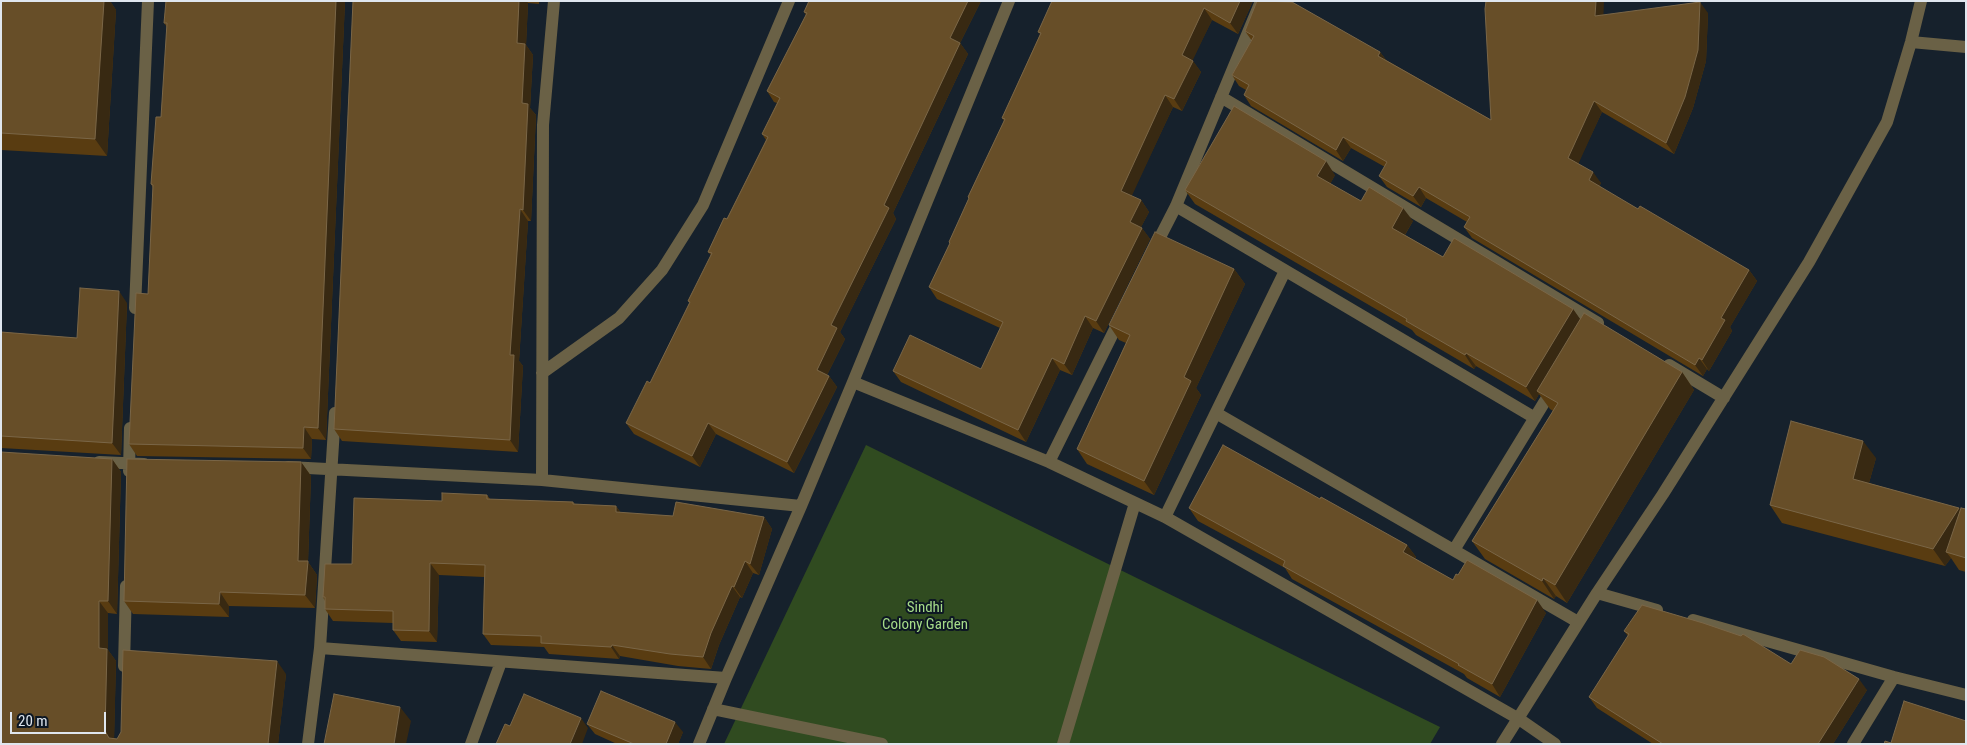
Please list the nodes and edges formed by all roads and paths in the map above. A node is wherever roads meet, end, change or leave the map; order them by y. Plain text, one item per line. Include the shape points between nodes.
1 (148, 1) edge
2 (554, 1) edge
3 (789, 1) edge
4 (1009, 1) edge
5 (1261, 1) edge
6 (1920, 1) edge
7 (1911, 42) junction
8 (1966, 47) edge
9 (1221, 97) junction
10 (1176, 206) junction
11 (1149, 259) edge
12 (1285, 272) junction
13 (1128, 303) edge
14 (135, 316) edge
15 (1610, 330) edge
16 (1659, 359) edge
17 (542, 373) junction
18 (1559, 377) edge
19 (854, 382) junction
20 (1724, 398) junction
21 (336, 399) edge
22 (1216, 413) junction
23 (131, 414) edge
24 (1535, 418) junction
25 (90, 461) edge
26 (1049, 462) junction
27 (129, 464) junction
28 (158, 464) edge
29 (275, 467) edge
30 (333, 468) junction
31 (542, 480) junction
32 (128, 483) edge
33 (1135, 503) junction
34 (801, 506) junction
35 (1165, 517) junction
36 (1454, 550) junction
37 (126, 570) edge
38 (1597, 593) junction
39 (1578, 622) junction
40 (320, 648) junction
41 (501, 662) junction
42 (123, 676) edge
43 (1894, 677) junction
44 (726, 678) junction
45 (1966, 694) edge
46 (713, 709) junction
47 (1519, 720) junction
48 (308, 744) edge
49 (471, 744) edge
50 (699, 744) edge
51 (882, 744) edge
52 (1064, 744) edge
53 (1502, 744) edge
54 (1555, 744) edge
55 (1853, 744) edge

1 - 14 street
2 - 17 street via 542,125
3 - 17 street via 703,205 662,270 619,318
4 - 19 street
5 - 9 street
6 - 7 street
7 - 8 street
7 - 20 street via 1887,122 1809,262
9 - 10 street
9 - 15 street via 1591,324
10 - 11 street
10 - 12 street
12 - 22 street
12 - 24 street
13 - 26 street
16 - 20 street
17 - 31 street
18 - 24 street
19 - 26 street
19 - 34 street
20 - 38 street
21 - 30 street
22 - 35 street
22 - 36 street
23 - 27 street
24 - 36 street
25 - 27 street
26 - 33 street
27 - 28 street
27 - 32 street
29 - 30 street
30 - 31 street
30 - 40 street
31 - 34 street
33 - 35 street
33 - 52 street
34 - 44 street
35 - 47 street
36 - 39 street
37 - 42 street
38 - 39 street
38 - 43 street
39 - 47 street
40 - 41 street
40 - 48 street
41 - 44 street
41 - 49 street
43 - 45 street
43 - 55 street
44 - 46 street
46 - 50 street
46 - 51 street
47 - 53 street
47 - 54 street

